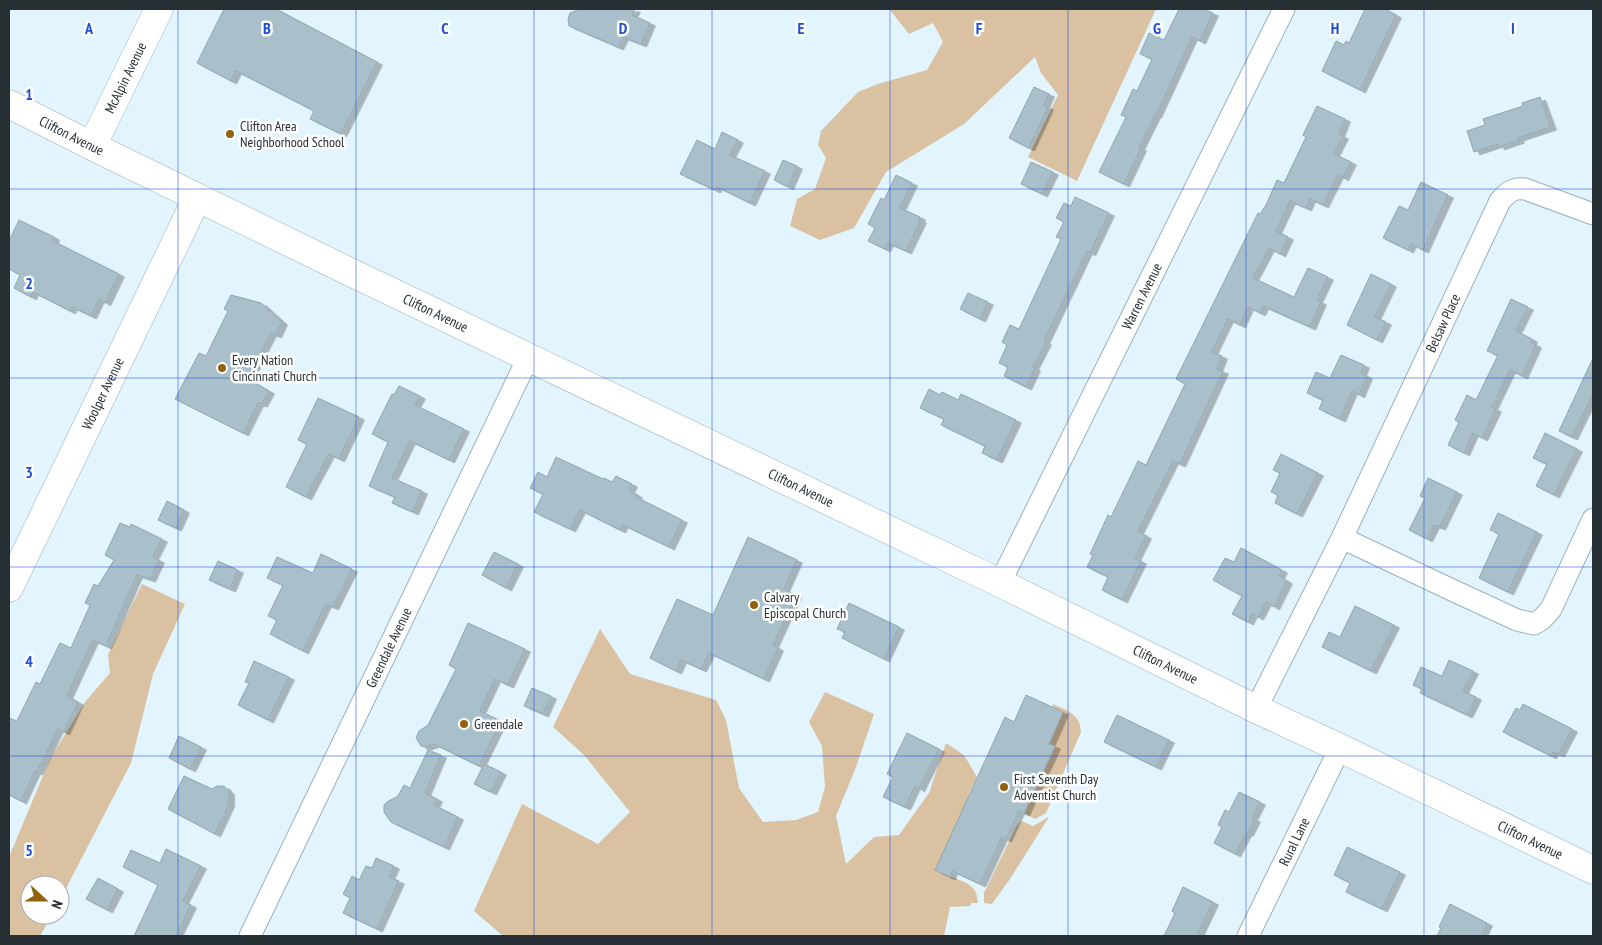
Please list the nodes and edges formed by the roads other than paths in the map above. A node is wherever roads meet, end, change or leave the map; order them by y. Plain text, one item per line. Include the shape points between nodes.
1 (159, 9) edge
2 (1284, 9) edge
3 (9, 104) edge
4 (92, 146) junction
5 (198, 198) junction
6 (1593, 214) edge
7 (528, 358) junction
8 (1593, 519) edge
9 (1342, 538) junction
10 (1000, 583) junction
11 (9, 588) edge
12 (1256, 709) junction
13 (1340, 748) junction
14 (1593, 870) edge
15 (250, 936) edge
16 (1248, 936) edge

1 - 4 main road, McAlpin Avenue
2 - 10 street, Warren Avenue
3 - 4 main road, Clifton Avenue
4 - 5 main road, Clifton Avenue
5 - 7 main road, Clifton Avenue
5 - 11 main road, Woolper Avenue
6 - 9 street, Belsaw Place via 1525,189 1516,188 1500,201
7 - 10 main road, Clifton Avenue
7 - 15 street, Greendale Avenue
8 - 9 street via 1551,609 1534,624 1517,620
9 - 12 street, Belsaw Place
10 - 12 main road, Clifton Avenue
12 - 13 main road, Clifton Avenue
13 - 14 main road, Clifton Avenue
13 - 16 street, Rural Lane

